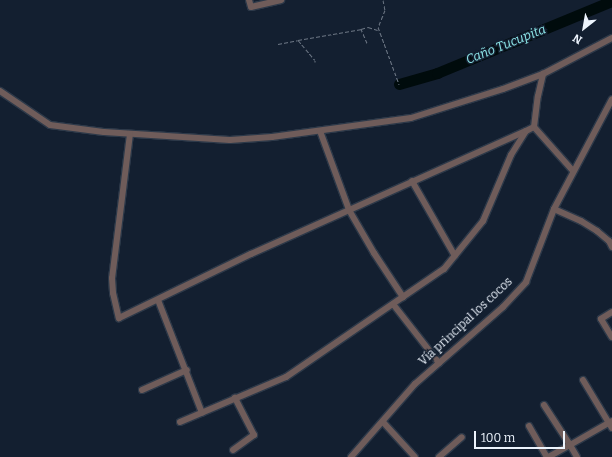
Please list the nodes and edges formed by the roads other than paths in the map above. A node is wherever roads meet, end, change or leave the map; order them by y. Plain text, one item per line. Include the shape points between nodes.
1 (249, 0) edge
2 (281, 0) edge
3 (612, 38) edge
4 (543, 74) junction
5 (0, 91) edge
6 (612, 99) edge
7 (534, 127) junction
8 (320, 131) junction
9 (526, 131) junction
10 (130, 134) junction
11 (573, 170) junction
12 (412, 181) junction
13 (554, 209) junction
14 (349, 210) junction
15 (612, 246) edge
16 (455, 256) junction
17 (404, 297) junction
18 (158, 300) junction
19 (393, 304) junction
20 (612, 312) edge
21 (612, 337) edge
22 (439, 363) junction
23 (187, 370) junction
24 (583, 380) dead end
25 (142, 390) dead end
26 (235, 398) junction
27 (544, 405) dead end
28 (202, 413) junction
29 (180, 422) dead end
30 (383, 422) junction
31 (611, 424) edge
32 (529, 426) dead end
33 (462, 437) dead end
34 (570, 445) junction
35 (233, 450) dead end
36 (350, 457) edge
37 (415, 457) edge
38 (439, 457) edge
39 (547, 457) edge
40 (577, 457) edge

1 - 2 street via 251,8
3 - 4 street
4 - 7 street
4 - 8 street via 411,118
5 - 10 street via 50,124
6 - 11 street, Vía principal los cocos
7 - 9 street
7 - 11 street
8 - 10 street via 230,140
8 - 14 street
9 - 12 street
9 - 16 street via 511,155 483,221
10 - 18 street via 112,278 113,293 119,318
11 - 13 street, Vía principal los cocos
12 - 14 street
12 - 16 street
13 - 15 street via 598,231
13 - 22 street, Vía principal los cocos via 526,282 503,307
14 - 17 street
14 - 18 street
16 - 17 street via 444,268
17 - 19 street
18 - 23 street
19 - 22 street
19 - 26 street via 286,377
20 - 21 street via 601,319
22 - 30 street, Vía principal los cocos via 415,384
23 - 25 street
23 - 28 street
24 - 31 street
26 - 28 street
26 - 35 street via 254,435
27 - 34 street
28 - 29 street
30 - 36 street, Vía principal los cocos
30 - 37 street
31 - 34 street
32 - 39 street
33 - 38 street
34 - 39 street
34 - 40 street

